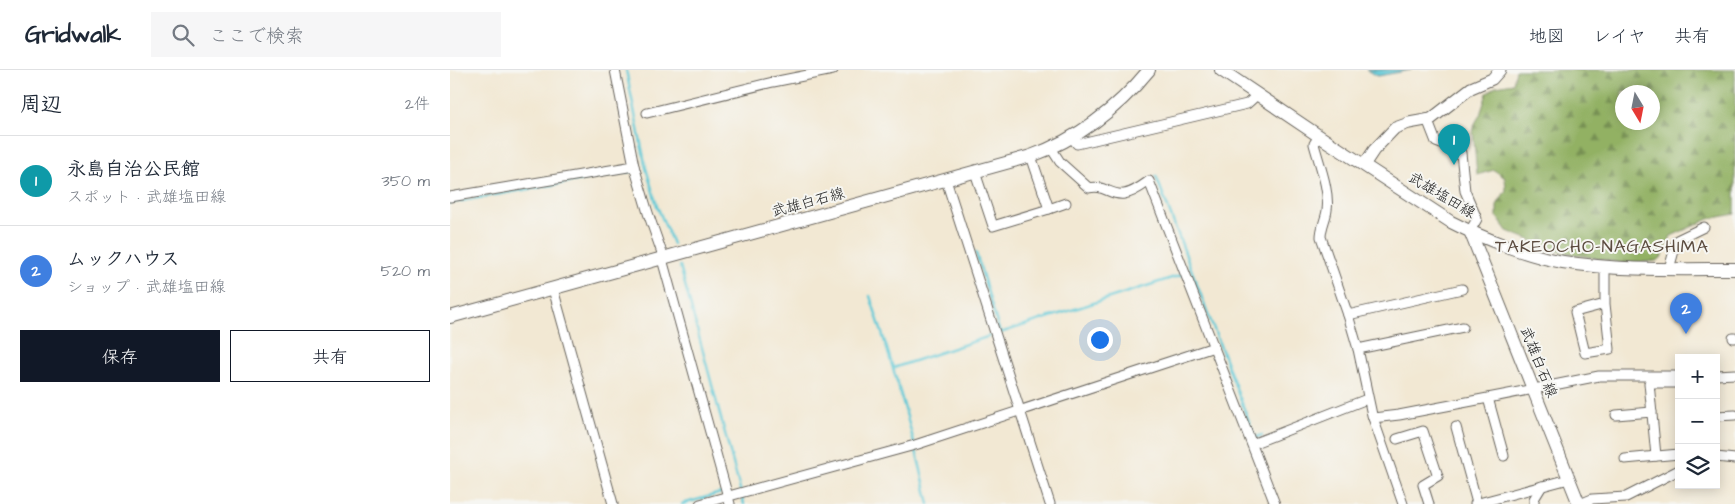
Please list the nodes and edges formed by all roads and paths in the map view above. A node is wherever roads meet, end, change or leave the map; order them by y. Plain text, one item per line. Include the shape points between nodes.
1 (615, 70) edge
2 (833, 70) edge
3 (1149, 70) edge
4 (1221, 70) edge
5 (1500, 70) edge
6 (1257, 94) junction
7 (647, 113) dead end
8 (1427, 120) junction
9 (1318, 136) junction
10 (1072, 138) junction
11 (1051, 148) junction
12 (1031, 156) junction
13 (1364, 165) junction
14 (634, 166) junction
15 (975, 172) junction
16 (946, 180) junction
17 (450, 197) edge
18 (1066, 203) dead end
19 (1049, 209) junction
20 (1704, 227) dead end
21 (1470, 231) junction
22 (662, 259) junction
23 (1605, 267) junction
24 (1669, 269) junction
25 (1735, 269) edge
26 (553, 289) junction
27 (1462, 289) dead end
28 (1605, 304) junction
29 (1348, 315) junction
30 (450, 316) edge
31 (1463, 327) dead end
32 (1214, 347) junction
33 (1358, 349) junction
34 (1735, 374) edge
35 (1720, 375) edge
36 (1675, 376) edge
37 (1675, 383) edge
38 (1533, 390) junction
39 (1488, 398) junction
40 (1367, 399) junction
41 (1019, 410) junction
42 (1652, 412) junction
43 (1735, 414) edge
44 (1616, 415) dead end
45 (1720, 416) edge
46 (1373, 418) junction
47 (1456, 427) dead end
48 (1397, 439) dead end
49 (1252, 444) junction
50 (1675, 454) edge
51 (1504, 456) dead end
52 (1656, 456) junction
53 (1720, 457) edge
54 (1625, 459) dead end
55 (1735, 459) edge
56 (1675, 472) edge
57 (1568, 480) junction
58 (1542, 486) junction
59 (731, 498) edge
60 (613, 504) edge
61 (700, 504) edge
62 (1050, 504) edge
63 (1274, 504) edge
64 (1403, 504) edge
65 (1429, 504) edge
66 (1476, 504) edge
67 (1534, 504) edge
68 (1580, 504) edge

1 - 14 street
2 - 7 street
3 - 10 main road, 武雄白石線 via 1098,120
4 - 6 main road, 武雄塩田線
5 - 8 street via 1492,79 1471,88
6 - 9 main road, 武雄塩田線
6 - 10 street via 1247,104 1077,144
8 - 13 street via 1395,128
8 - 21 street via 1436,142 1461,153 1465,191 1477,219
9 - 13 main road, 武雄塩田線
9 - 29 street via 1314,144 1327,196 1321,237
10 - 11 main road, 武雄白石線
11 - 12 main road, 武雄白石線
11 - 32 street via 1060,162 1089,188 1096,186 1126,194 1149,181
12 - 15 main road, 武雄白石線
12 - 19 street
13 - 21 main road, 武雄塩田線
14 - 17 street
14 - 22 street
15 - 16 main road, 武雄白石線
15 - 19 street via 993,226
16 - 22 main road, 武雄白石線
16 - 41 street
18 - 19 street
20 - 24 street via 1677,240
21 - 23 main road, 武雄塩田線 via 1560,262
21 - 38 main road, 武雄白石線
22 - 26 main road, 武雄白石線
22 - 59 street
23 - 24 main road, 武雄塩田線
23 - 28 street
24 - 25 main road, 武雄塩田線
26 - 30 main road, 武雄白石線
26 - 60 street
27 - 29 street
28 - 28 street via 1610,349 1585,353 1575,312
29 - 33 street
31 - 33 street
32 - 41 street
32 - 49 street
33 - 40 street
34 - 35 street
36 - 38 street via 1599,376
37 - 42 street via 1649,383
38 - 39 street
38 - 57 main road, 武雄白石線
39 - 46 street
39 - 51 street
40 - 46 street
40 - 49 street
41 - 59 street via 915,445 746,491
41 - 62 street
42 - 44 street
42 - 52 street
43 - 45 street
46 - 64 street
47 - 66 street
48 - 65 street via 1424,431 1438,476 1423,485
49 - 63 street
50 - 52 street
52 - 54 street
53 - 55 street
56 - 68 street via 1626,497 1592,498
57 - 58 street
57 - 68 main road, 武雄白石線
58 - 66 street
58 - 67 street
59 - 61 street

